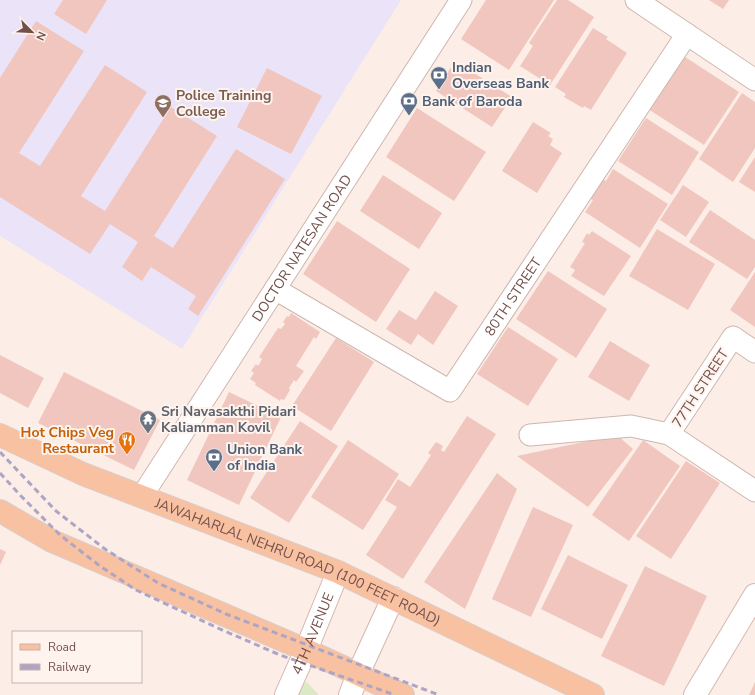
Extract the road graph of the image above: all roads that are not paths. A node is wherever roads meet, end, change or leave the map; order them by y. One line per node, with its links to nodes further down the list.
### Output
1 (461, 0): 5 (street, DOCTOR NATESAN ROAD)
2 (636, 0): 3 (street)
3 (687, 34): 4 (street); 5 (street, 80TH STREET)
4 (752, 72)
5 (275, 289): 11 (street, DOCTOR NATESAN ROAD)
6 (755, 352): 8 (street, 77TH STREET)
7 (530, 434): 8 (street)
8 (669, 434): 10 (street, 77TH STREET)
9 (0, 435): 11 (main road, JAWAHARLAL NEHRU ROAD (100 FEET ROAD))
10 (755, 491)
11 (142, 496): 13 (main road, JAWAHARLAL NEHRU ROAD (100 FEET ROAD))
12 (0, 511): 16 (main road)
13 (338, 572): 15 (main road, JAWAHARLAL NEHRU ROAD (100 FEET ROAD)); 16 (main road, 4TH AVENUE)
14 (755, 595): 22 (main road)
15 (393, 598): 17 (main road); 21 (main road, JAWAHARLAL NEHRU ROAD (100 FEET ROAD))
16 (306, 650): 17 (main road); 18 (main road, 4TH AVENUE)
17 (358, 674): 19 (main road); 20 (main road)
18 (286, 695)
19 (350, 695)
20 (403, 695)
21 (594, 695)
22 (695, 695)

